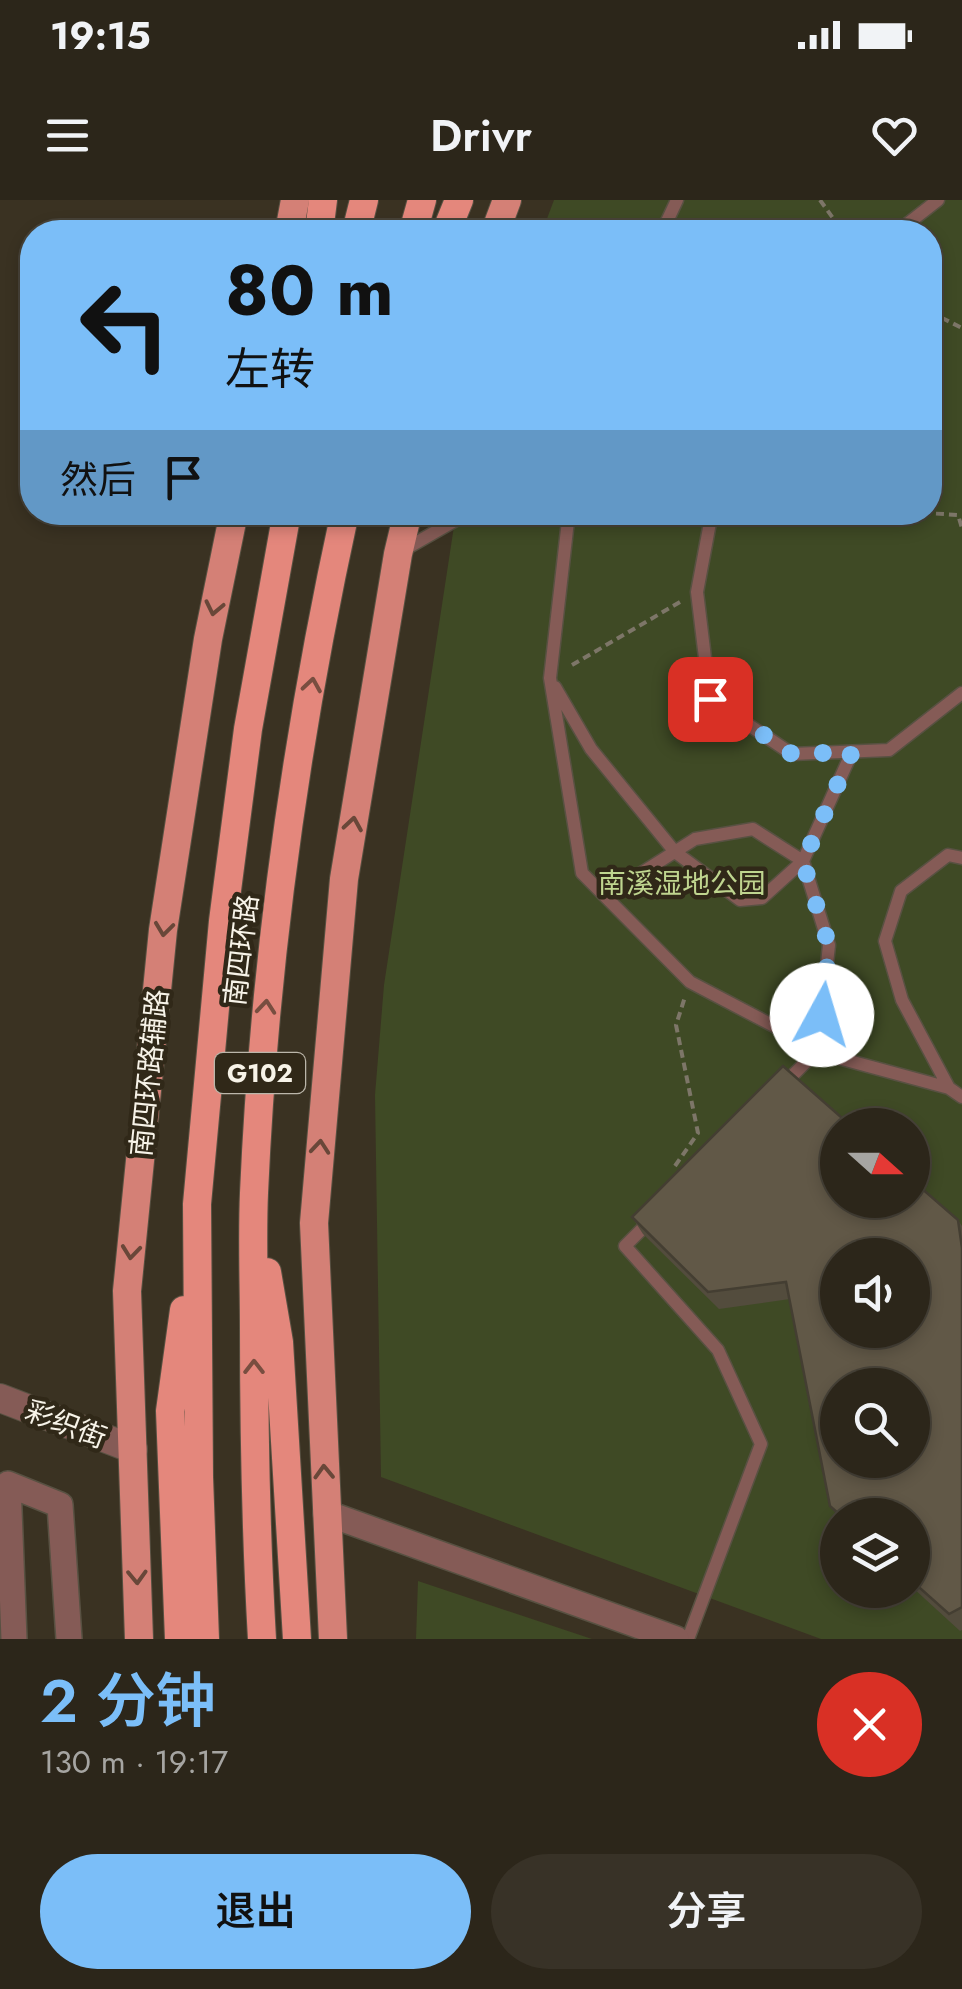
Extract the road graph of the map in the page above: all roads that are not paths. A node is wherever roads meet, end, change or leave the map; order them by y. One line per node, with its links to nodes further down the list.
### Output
1 (938, 200): 2 (lane)
2 (912, 220)
3 (231, 525): 26 (main road, 南四环路辅路, one-way to 26)
4 (285, 525): 23 (highway, 南四环路 / G102)
5 (342, 525): 22 (highway, 南四环路 / G102, one-way to 5)
6 (405, 525): 10 (main road)
7 (448, 525): 10 (lane)
8 (568, 525): 11 (lane)
9 (710, 525): 13 (lane)
10 (398, 554): 27 (main road, one-way to 10)
11 (550, 678): 14 (lane); 17 (lane)
12 (962, 693): 13 (lane)
13 (852, 752): 16 (lane)
14 (675, 852): 16 (lane); 16 (lane); 17 (lane)
15 (962, 858): 19 (lane)
16 (803, 862): 18 (lane)
17 (605, 896): 18 (lane)
18 (818, 1050): 19 (lane); 20 (lane)
19 (949, 1088): 21 (lane)
20 (777, 1092)
21 (962, 1097)
22 (254, 1198): 33 (highway, 南四环路 / G102, one-way to 22); 34 (highway)
23 (197, 1204): 31 (highway); 32 (highway, 南四环路 / G102)
24 (667, 1204): 37 (lane)
25 (0, 1398): 26 (street, 彩织街)
26 (133, 1449): 30 (main road, 南四环路辅路, one-way to 30)
27 (326, 1513): 35 (main road); 36 (street)
28 (14, 1639): 29 (street)
29 (69, 1639)
30 (139, 1639)
31 (179, 1639)
32 (205, 1639)
33 (262, 1639)
34 (297, 1639)
35 (334, 1639)
36 (676, 1639)
37 (688, 1639)

